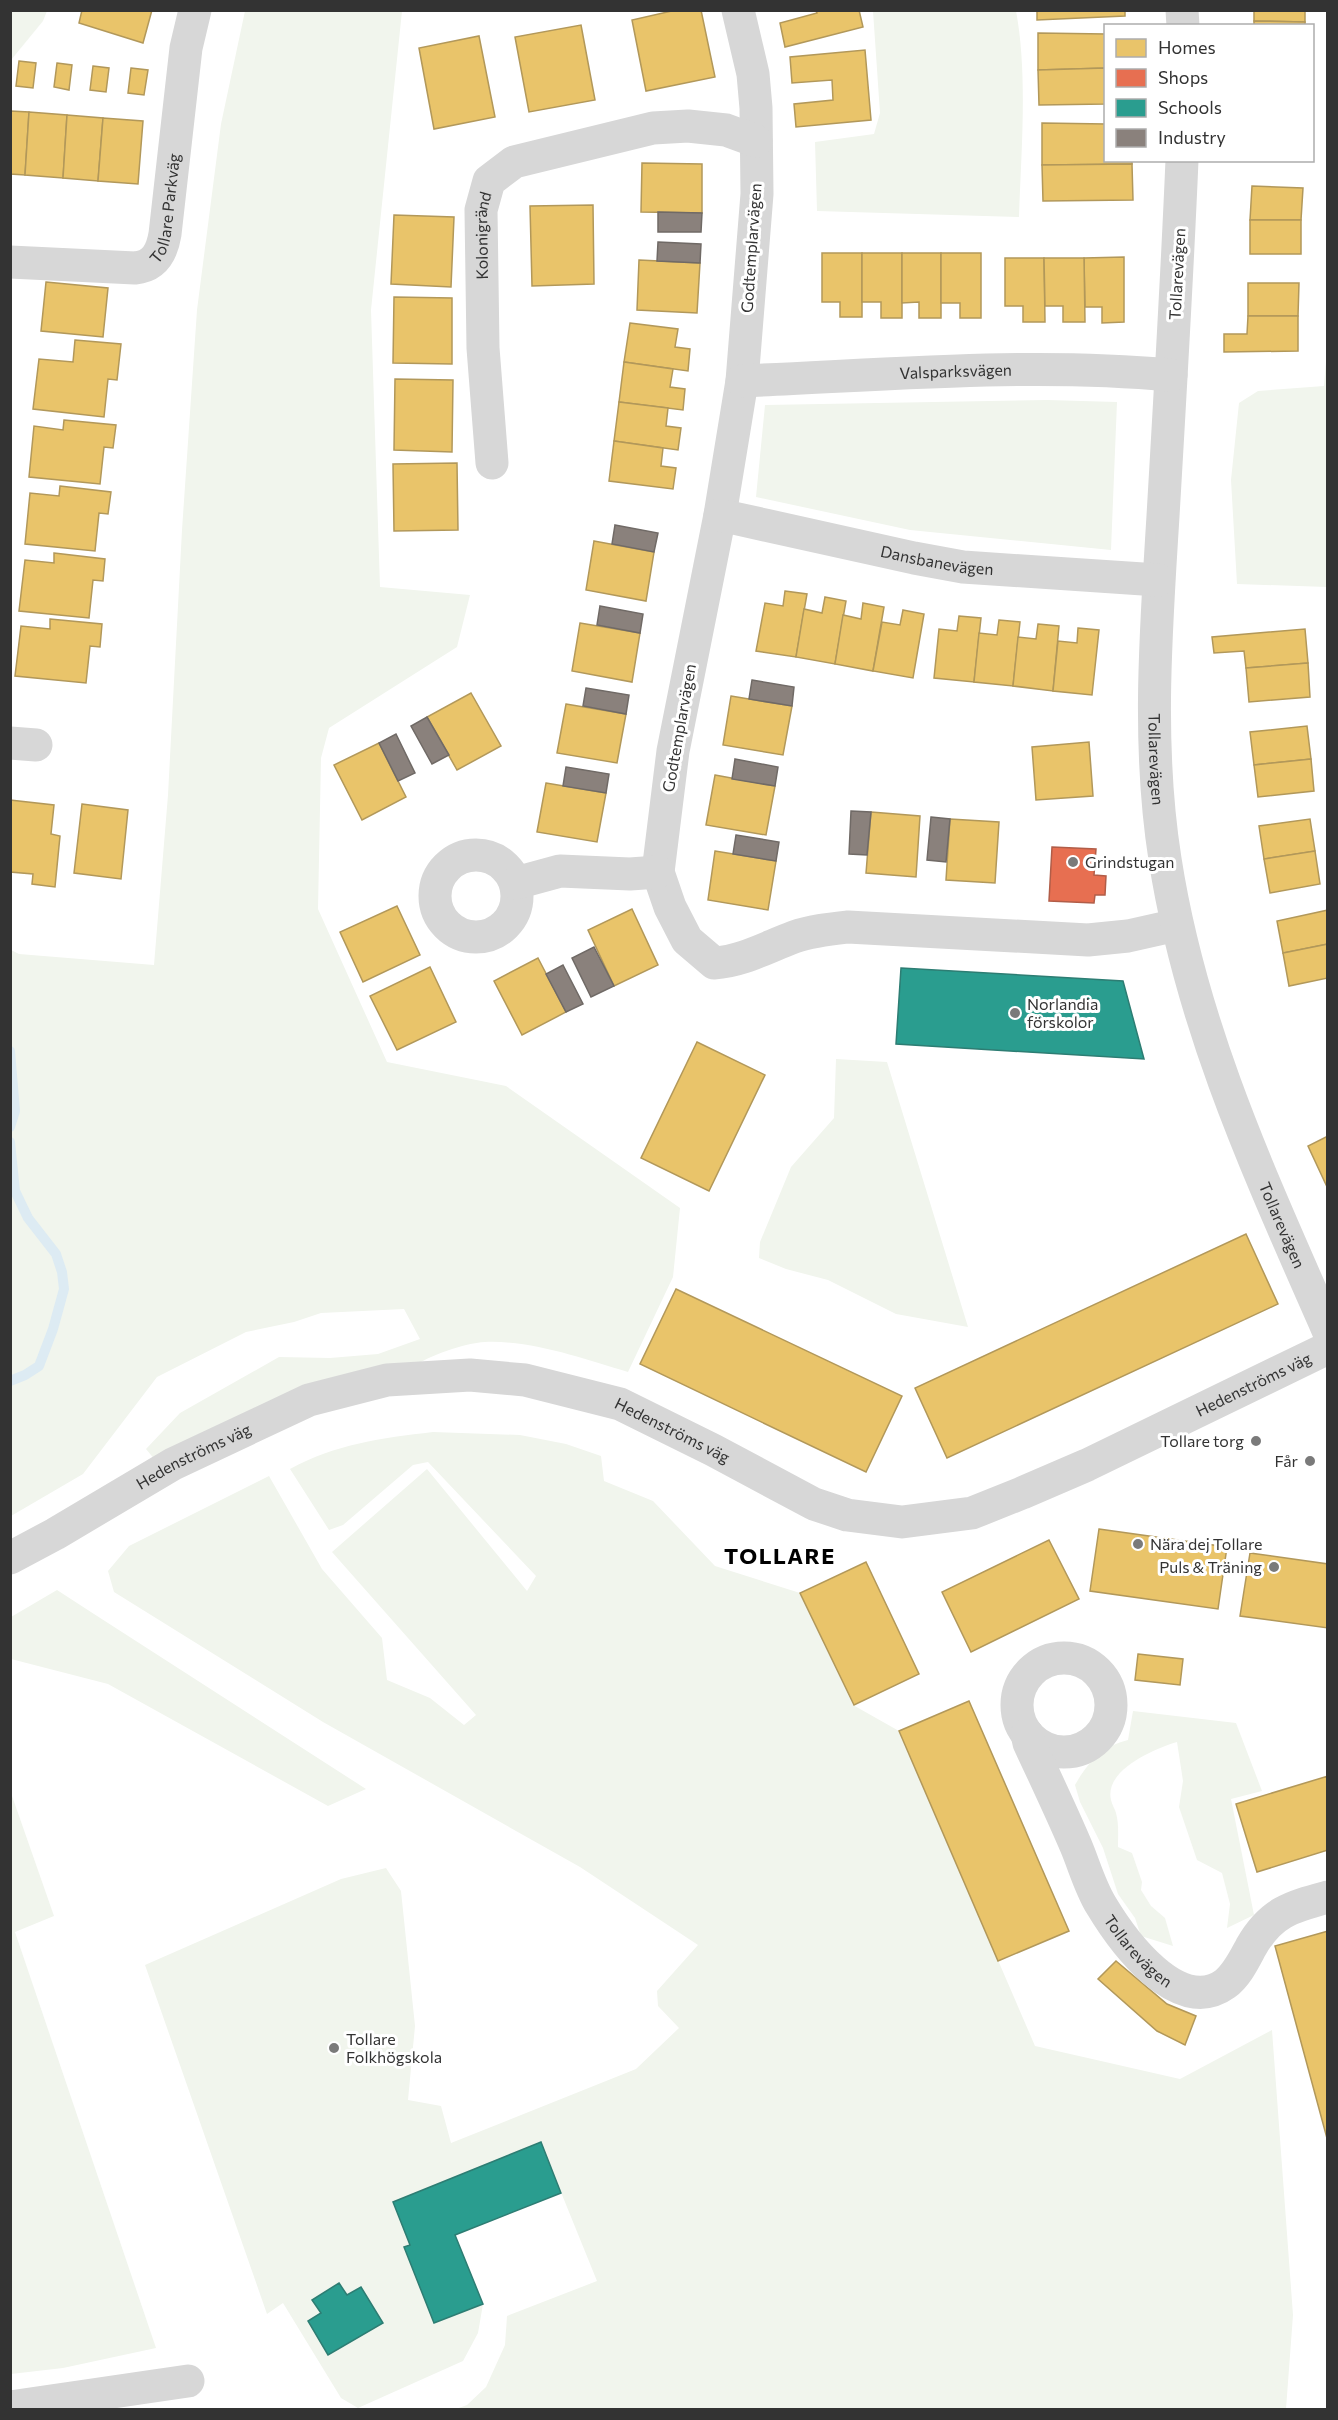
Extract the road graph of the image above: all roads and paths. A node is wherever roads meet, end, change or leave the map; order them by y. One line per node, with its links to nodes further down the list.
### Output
1 (195, 10): 5 (street, Tollare Parkväg)
2 (738, 10): 3 (street, Godtemplarvägen)
3 (756, 141): 7 (street, Godtemplarvägen); 8 (street, Kolonigränd)
4 (1182, 162): 6 (street, Tollarevägen)
5 (10, 262)
6 (1171, 375): 7 (street, Valsparksvägen); 10 (street, Tollarevägen)
7 (742, 381): 9 (street, Godtemplarvägen)
8 (492, 463)
9 (720, 516): 10 (street, Dansbanevägen); 11 (street, Godtemplarvägen)
10 (1158, 580): 13 (street, Tollarevägen)
11 (658, 872): 12 (street); 13 (street, Godtemplarvägen)
12 (516, 883)
13 (1177, 925): 14 (street, Tollarevägen)
14 (1328, 1330)
15 (1328, 1348): 16 (street, Hedenströms väg)
16 (10, 1558)
17 (1027, 1734): 18 (street, Tollarevägen)
18 (1328, 1897)
19 (10, 2407): 20 (street)
20 (162, 2409)

